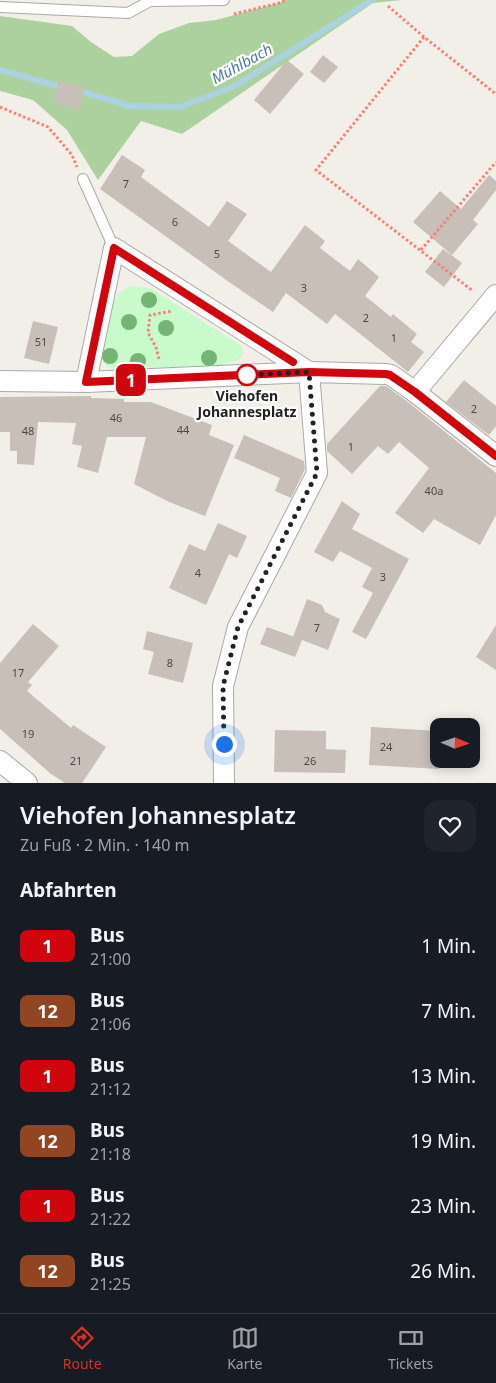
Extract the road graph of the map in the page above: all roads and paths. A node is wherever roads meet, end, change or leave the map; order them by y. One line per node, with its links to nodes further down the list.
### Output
1 (224, 0): 3 (lane)
2 (388, 6): 4 (path)
3 (0, 7)
4 (424, 36): 5 (path); 10 (path)
5 (496, 94)
6 (0, 107): 8 (path)
7 (496, 162): 10 (path)
8 (83, 179): 9 (lane)
9 (114, 248): 12 (street); 16 (street)
10 (421, 250): 11 (path)
11 (492, 299): 17 (street)
12 (197, 301): 13 (street); 14 (path)
13 (309, 372): 14 (street); 17 (street); 21 (street)
14 (165, 378): 16 (street)
15 (0, 381): 16 (street)
16 (86, 382)
17 (415, 392): 18 (street)
18 (496, 456)
19 (0, 761): 20 (street)
20 (26, 783)
21 (224, 783)

